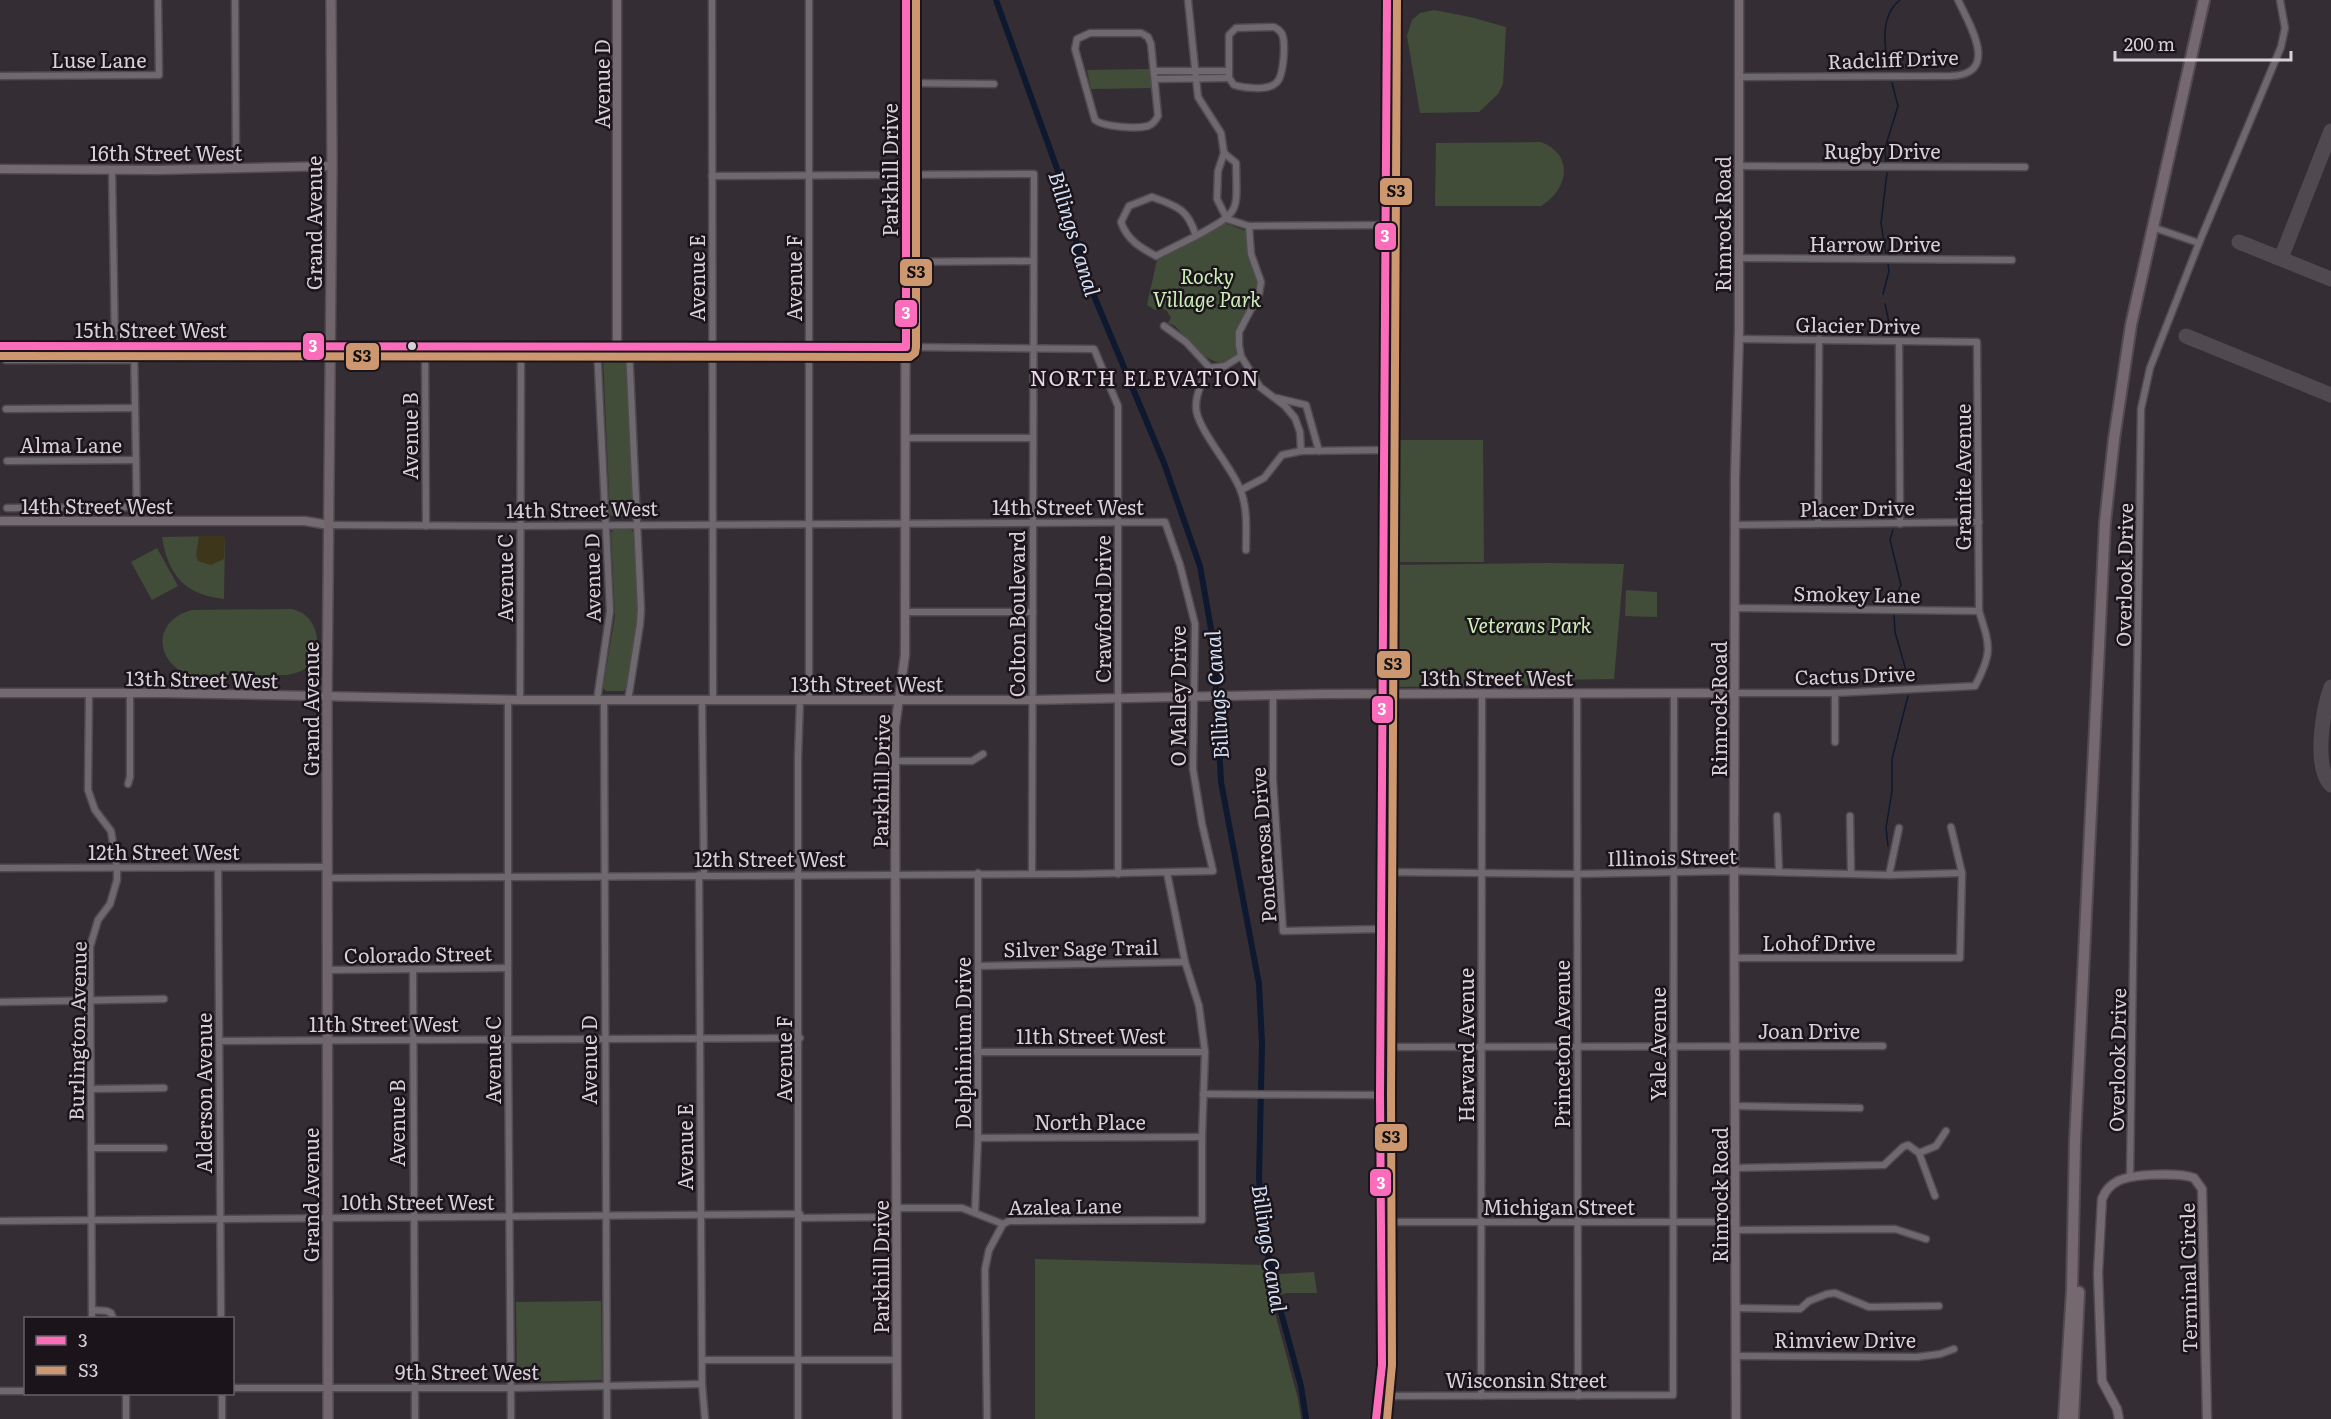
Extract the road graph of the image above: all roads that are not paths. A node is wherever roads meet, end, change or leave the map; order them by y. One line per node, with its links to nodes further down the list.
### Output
1 (158, 0): 17 (street, Luse Lane)
2 (235, 0): 27 (street)
3 (331, 0): 24 (main road, Grand Avenue)
4 (617, 0): 55 (street, Avenue D)
5 (712, 0): 32 (street, Avenue E)
6 (809, 0): 31 (street, Avenue F)
7 (906, 0): 21 (street, Parkhill Drive)
8 (1188, 0): 14 (street)
9 (1387, 0): 34 (street)
10 (1739, 0): 18 (street, Rimrock Road)
11 (1958, 0): 18 (street, Radcliff Drive)
12 (2204, 0): 36 (highway)
13 (2280, 0): 38 (street, Overlook Drive)
14 (1195, 71): 15 (street); 16 (street); 20 (street)
15 (1228, 71): 19 (street); 19 (street)
16 (1154, 75): 16 (street); 20 (street)
17 (0, 76)
18 (1739, 77): 25 (street, Rimrock Road)
19 (1229, 78): 20 (street)
20 (1196, 79): 23 (street)
21 (905, 83): 22 (street); 30 (street, Parkhill Drive)
22 (994, 84)
23 (1224, 153): 33 (street); 33 (street)
24 (332, 166): 27 (street, 16th Street West); 51 (main road, Grand Avenue)
25 (1738, 166): 26 (street, Rugby Drive); 39 (street, Rimrock Road)
26 (2025, 167)
27 (236, 168): 29 (street, 16th Street West)
28 (0, 169): 29 (street, 16th Street West)
29 (112, 170): 49 (street)
30 (905, 174): 31 (street); 41 (street, Colton Boulevard); 42 (street, Parkhill Drive)
31 (809, 175): 32 (street); 56 (street, Avenue F)
32 (712, 176): 59 (street, Avenue E)
33 (1227, 219): 35 (street); 37 (street)
34 (1386, 225): 35 (street); 71 (street)
35 (1249, 226): 62 (street)
36 (2152, 227): 38 (street); 193 (highway)
37 (1196, 236): 37 (street)
38 (2199, 243): 195 (street, Overlook Drive)
39 (1738, 258): 40 (street, Harrow Drive); 44 (street, Rimrock Road)
40 (2012, 260)
41 (1033, 261): 42 (street); 61 (street, Colton Boulevard)
42 (905, 262): 57 (street, Parkhill Drive)
43 (1164, 326): 65 (street)
44 (1739, 339): 45 (street, Glacier Drive); 93 (street, Rimrock Road)
45 (1819, 339): 46 (street, Glacier Drive); 88 (street)
46 (1899, 342): 47 (street, Glacier Drive); 89 (street)
47 (1977, 342): 84 (street, Granite Avenue)
48 (134, 344): 49 (street, 15th Street West); 51 (street, 15th Street West); 64 (street)
49 (115, 345): 50 (street, 15th Street West)
50 (0, 346)
51 (331, 347): 52 (street, 15th Street West); 90 (main road, Grand Avenue)
52 (425, 347): 53 (street, 15th Street West); 94 (street, Avenue B)
53 (521, 347): 54 (street, 15th Street West); 95 (street, Avenue C)
54 (597, 347): 55 (street, 15th Street West); 91 (street, Avenue D)
55 (617, 347): 58 (street, 15th Street West)
56 (810, 347): 57 (street, 15th Street West); 59 (street, 15th Street West); 85 (street, Avenue F)
57 (906, 347): 61 (street, 15th Street West); 69 (street, Parkhill Drive)
58 (629, 348): 59 (street, 15th Street West); 92 (street)
59 (713, 348): 87 (street, Avenue E)
60 (1094, 349): 61 (street, 15th Street West); 82 (street, Crawford Drive)
61 (1033, 350): 70 (street, Colton Boulevard)
62 (1241, 356): 65 (street); 66 (street)
63 (6, 360): 64 (street)
64 (134, 360): 67 (street)
65 (1210, 368): 76 (street)
66 (1270, 396): 72 (street); 73 (street)
67 (135, 408): 68 (street); 74 (street)
68 (6, 409)
69 (905, 438): 70 (street); 86 (street, Parkhill Drive)
70 (1033, 438): 81 (street, Colton Boulevard)
71 (1385, 450): 73 (street); 110 (street)
72 (1301, 451): 73 (street); 76 (street)
73 (1319, 451)
74 (136, 460): 75 (street, Alma Lane); 77 (street)
75 (7, 461)
76 (1241, 490): 96 (street)
77 (137, 507): 78 (street); 80 (street)
78 (7, 508)
79 (0, 521): 80 (street, 14th Street West)
80 (137, 521): 90 (street, 14th Street West)
81 (1033, 522): 82 (street, 14th Street West); 86 (street, 14th Street West); 100 (street, Colton Boulevard)
82 (1118, 522): 83 (street, 14th Street West); 114 (street, Crawford Drive)
83 (1165, 522): 112 (street, O Malley Drive)
84 (1979, 522): 89 (street, Placer Drive); 98 (street, Granite Avenue)
85 (809, 523): 86 (street, 14th Street West); 87 (street, 14th Street West); 121 (street, Avenue F)
86 (906, 523): 99 (street, Parkhill Drive)
87 (713, 524): 92 (street, 14th Street West); 120 (street, Avenue E)
88 (1818, 524): 89 (street, Placer Drive); 93 (street, Placer Drive)
89 (1900, 524)
90 (329, 525): 94 (street, 14th Street West); 113 (main road, Grand Avenue)
91 (606, 525): 92 (street, 14th Street West); 95 (street, 14th Street West); 117 (street, Avenue D)
92 (637, 525): 118 (street)
93 (1734, 525): 97 (street, Rimrock Road)
94 (426, 526): 95 (street, 14th Street West)
95 (521, 526): 116 (street, Avenue C)
96 (1246, 550)
97 (1734, 608): 98 (street, Smokey Lane); 107 (street, Rimrock Road)
98 (1979, 611): 101 (street, Granite Avenue)
99 (906, 612): 100 (street); 122 (street, Parkhill Drive)
100 (1033, 612): 123 (street, Colton Boulevard)
101 (1975, 686): 108 (street, Cactus Drive)
102 (0, 693): 103 (street, 13th Street West)
103 (89, 693): 109 (street, 13th Street West); 135 (street, Burlington Avenue)
104 (1482, 693): 105 (street, 13th Street West); 110 (street, 13th Street West); 143 (street, Harvard Avenue)
105 (1577, 693): 106 (street, 13th Street West); 150 (street, Princeton Avenue)
106 (1674, 693): 107 (street, 13th Street West); 137 (street, Yale Avenue)
107 (1735, 693): 108 (street, Cactus Drive); 139 (street, Rimrock Road)
108 (1835, 693): 124 (street)
109 (129, 694): 113 (street, 13th Street West); 127 (street)
110 (1384, 694): 111 (street, 13th Street West); 138 (street)
111 (1273, 695): 112 (street, 13th Street West); 156 (street, Ponderosa Drive)
112 (1195, 696): 114 (street, 13th Street West); 136 (street, O Malley Drive)
113 (327, 697): 115 (street, 13th Street West); 133 (main road, Grand Avenue)
114 (1118, 698): 123 (street, 13th Street West); 149 (street, Crawford Drive)
115 (508, 700): 116 (street, 13th Street West); 154 (street, Avenue C)
116 (520, 700): 117 (street, 13th Street West)
117 (601, 700): 118 (street, 13th Street West); 151 (street, Avenue D)
118 (628, 700): 119 (street, 13th Street West)
119 (702, 700): 120 (street, 13th Street West); 152 (street, Avenue E)
120 (712, 700): 121 (street, 13th Street West)
121 (804, 700): 122 (street, 13th Street West); 146 (street, Avenue F)
122 (899, 700): 123 (street, 13th Street West); 126 (street, Parkhill Drive)
123 (1032, 700): 148 (street, Colton Boulevard)
124 (1835, 742)
125 (983, 754): 126 (street)
126 (895, 762): 147 (street, Parkhill Drive)
127 (128, 784)
128 (1777, 816): 140 (street)
129 (1850, 816): 144 (street)
130 (1951, 827): 145 (street)
131 (1899, 828): 153 (street)
132 (218, 867): 133 (street, 12th Street West); 135 (street, 12th Street West); 172 (street, Alderson Avenue)
133 (328, 867): 155 (main road, Grand Avenue)
134 (0, 868): 135 (street, 12th Street West)
135 (117, 868): 164 (street, Burlington Avenue)
136 (1213, 871): 142 (street, 12th Street West)
137 (1674, 871): 139 (street, Illinois Street); 150 (street, Illinois Street); 178 (street, Yale Avenue)
138 (1382, 872): 143 (street, Illinois Street); 156 (street)
139 (1734, 872): 140 (street, Illinois Street); 157 (street, Rimrock Road)
140 (1779, 872): 144 (street, Illinois Street)
141 (978, 873): 147 (street, 12th Street West); 148 (street, 12th Street West); 159 (street, Delphinium Drive)
142 (1167, 873): 149 (street, 12th Street West); 158 (street)
143 (1482, 873): 150 (street, Illinois Street); 176 (street, Harvard Avenue)
144 (1851, 873): 153 (street, Illinois Street)
145 (1962, 873): 153 (street, Illinois Street); 157 (street, Lohof Drive)
146 (799, 874): 147 (street, 12th Street West); 152 (street, 12th Street West); 167 (street, Avenue F)
147 (895, 874): 198 (street, Parkhill Drive)
148 (1032, 874): 149 (street, 12th Street West)
149 (1118, 874)
150 (1578, 874): 177 (street, Princeton Avenue)
151 (605, 875): 152 (street, 12th Street West); 154 (street, 12th Street West); 170 (street, Avenue D)
152 (701, 875): 166 (street, Avenue E)
153 (1889, 875)
154 (508, 876): 155 (street, 12th Street West); 160 (street, Avenue C)
155 (328, 878): 161 (main road, Grand Avenue)
156 (1381, 929): 175 (street)
157 (1736, 958): 173 (street, Rimrock Road)
158 (1185, 962): 159 (street, Silver Sage Trail); 180 (street)
159 (978, 966): 179 (street, Delphinium Drive)
160 (508, 968): 162 (street, Colorado Street); 169 (street, Avenue C)
161 (328, 970): 162 (street, Colorado Street); 171 (main road, Grand Avenue)
162 (413, 970): 168 (street, Avenue B)
163 (164, 999): 164 (street)
164 (91, 1000): 165 (street); 182 (street, Burlington Avenue)
165 (0, 1002)
166 (701, 1038): 167 (street, 11th Street West); 170 (street, 11th Street West); 199 (street, Avenue E)
167 (800, 1038): 201 (street, Avenue F)
168 (412, 1039): 169 (street, 11th Street West); 171 (street, 11th Street West); 204 (street, Avenue B)
169 (507, 1039): 170 (street, 11th Street West); 202 (street, Avenue C)
170 (604, 1039): 200 (street, Avenue D)
171 (329, 1040): 172 (street, 11th Street West); 203 (main road, Grand Avenue)
172 (220, 1041): 205 (street, Alderson Avenue)
173 (1736, 1046): 174 (street, Joan Drive); 178 (street, Joan Drive); 185 (street, Rimrock Road)
174 (1883, 1046)
175 (1381, 1047): 176 (street, Joan Drive); 184 (street)
176 (1481, 1047): 177 (street, Joan Drive); 211 (street, Harvard Avenue)
177 (1576, 1047): 178 (street, Joan Drive); 209 (street, Princeton Avenue)
178 (1674, 1047): 210 (street, Yale Avenue)
179 (977, 1052): 180 (street, 11th Street West); 189 (street, Delphinium Drive)
180 (1205, 1052): 183 (street)
181 (164, 1088): 182 (street)
182 (91, 1089): 190 (street, Burlington Avenue)
183 (1203, 1094): 184 (street); 188 (street)
184 (1380, 1095): 208 (street)
185 (1736, 1106): 186 (street); 194 (street, Rimrock Road)
186 (1860, 1108)
187 (1946, 1131): 192 (street)
188 (1202, 1137): 189 (street, North Place); 212 (street, Azalea Lane)
189 (978, 1138): 197 (street, Delphinium Drive)
190 (91, 1148): 191 (street); 206 (street, Burlington Avenue)
191 (164, 1148)
192 (1919, 1153): 194 (street); 196 (street)
193 (2074, 1157): 252 (highway); 253 (highway)
194 (1735, 1168): 213 (street, Rimrock Road)
195 (2130, 1177): 254 (street); 255 (street, Terminal Circle)
196 (1935, 1196)
197 (975, 1212): 198 (street, Azalea Lane); 212 (street, Azalea Lane)
198 (896, 1213): 201 (street, 10th Street West); 225 (street, Parkhill Drive)
199 (700, 1215): 200 (street, 10th Street West); 201 (street, 10th Street West); 223 (street, Avenue E)
200 (606, 1216): 202 (street, 10th Street West); 227 (street, Avenue D)
201 (800, 1216): 224 (street, Avenue F)
202 (509, 1217): 204 (street, 10th Street West); 231 (street, Avenue C)
203 (328, 1218): 204 (street, 10th Street West); 205 (street, 10th Street West); 228 (main road, Grand Avenue)
204 (414, 1218): 230 (street, Avenue B)
205 (221, 1219): 206 (street, 10th Street West); 220 (street, Alderson Avenue)
206 (92, 1220): 207 (street, 10th Street West); 217 (street, Burlington Avenue)
207 (0, 1221)
208 (1382, 1222): 211 (street, Michigan Street); 237 (street)
209 (1578, 1222): 210 (street, Michigan Street); 211 (street, Michigan Street); 239 (street, Princeton Avenue)
210 (1674, 1222): 213 (street, Michigan Street); 236 (street, Yale Avenue)
211 (1483, 1223): 238 (street, Harvard Avenue)
212 (1003, 1224): 249 (street)
213 (1736, 1226): 214 (street, Michigan Street); 216 (street, Rimrock Road)
214 (1926, 1239)
215 (1939, 1306): 216 (street)
216 (1736, 1308): 222 (street, Rimrock Road)
217 (92, 1310): 218 (street, Burlington Avenue); 219 (street)
218 (93, 1317)
219 (113, 1317)
220 (221, 1317)
221 (1954, 1349): 222 (street, Rimview Drive)
222 (1736, 1356): 251 (street, Rimrock Road)
223 (702, 1360): 224 (street); 226 (street, Avenue E)
224 (798, 1360): 225 (street); 247 (street, Avenue F)
225 (897, 1360): 248 (street, Parkhill Drive)
226 (702, 1384): 227 (street, 9th Street West); 246 (street, Avenue E)
227 (607, 1386): 231 (street, 9th Street West); 245 (street, Avenue D)
228 (328, 1387): 229 (street, 9th Street West); 230 (street, 9th Street West); 242 (main road, Grand Avenue)
229 (234, 1388)
230 (415, 1388): 231 (street, 9th Street West); 243 (street, Avenue B)
231 (511, 1388): 244 (street, Avenue C)
232 (0, 1391): 233 (street)
233 (24, 1391)
234 (126, 1395): 240 (street)
235 (222, 1395): 241 (street)
236 (1673, 1395): 239 (street, Wisconsin Street)
237 (1380, 1396): 238 (street, Wisconsin Street); 250 (street)
238 (1481, 1396): 239 (street, Wisconsin Street)
239 (1578, 1396)
240 (126, 1419)
241 (222, 1419)
242 (328, 1419)
243 (415, 1419)
244 (511, 1419)
245 (607, 1419)
246 (705, 1419)
247 (798, 1419)
248 (897, 1419)
249 (987, 1419)
250 (1376, 1419)
251 (1736, 1419)
252 (2062, 1419)
253 (2073, 1419)
254 (2119, 1419)
255 (2207, 1419)

